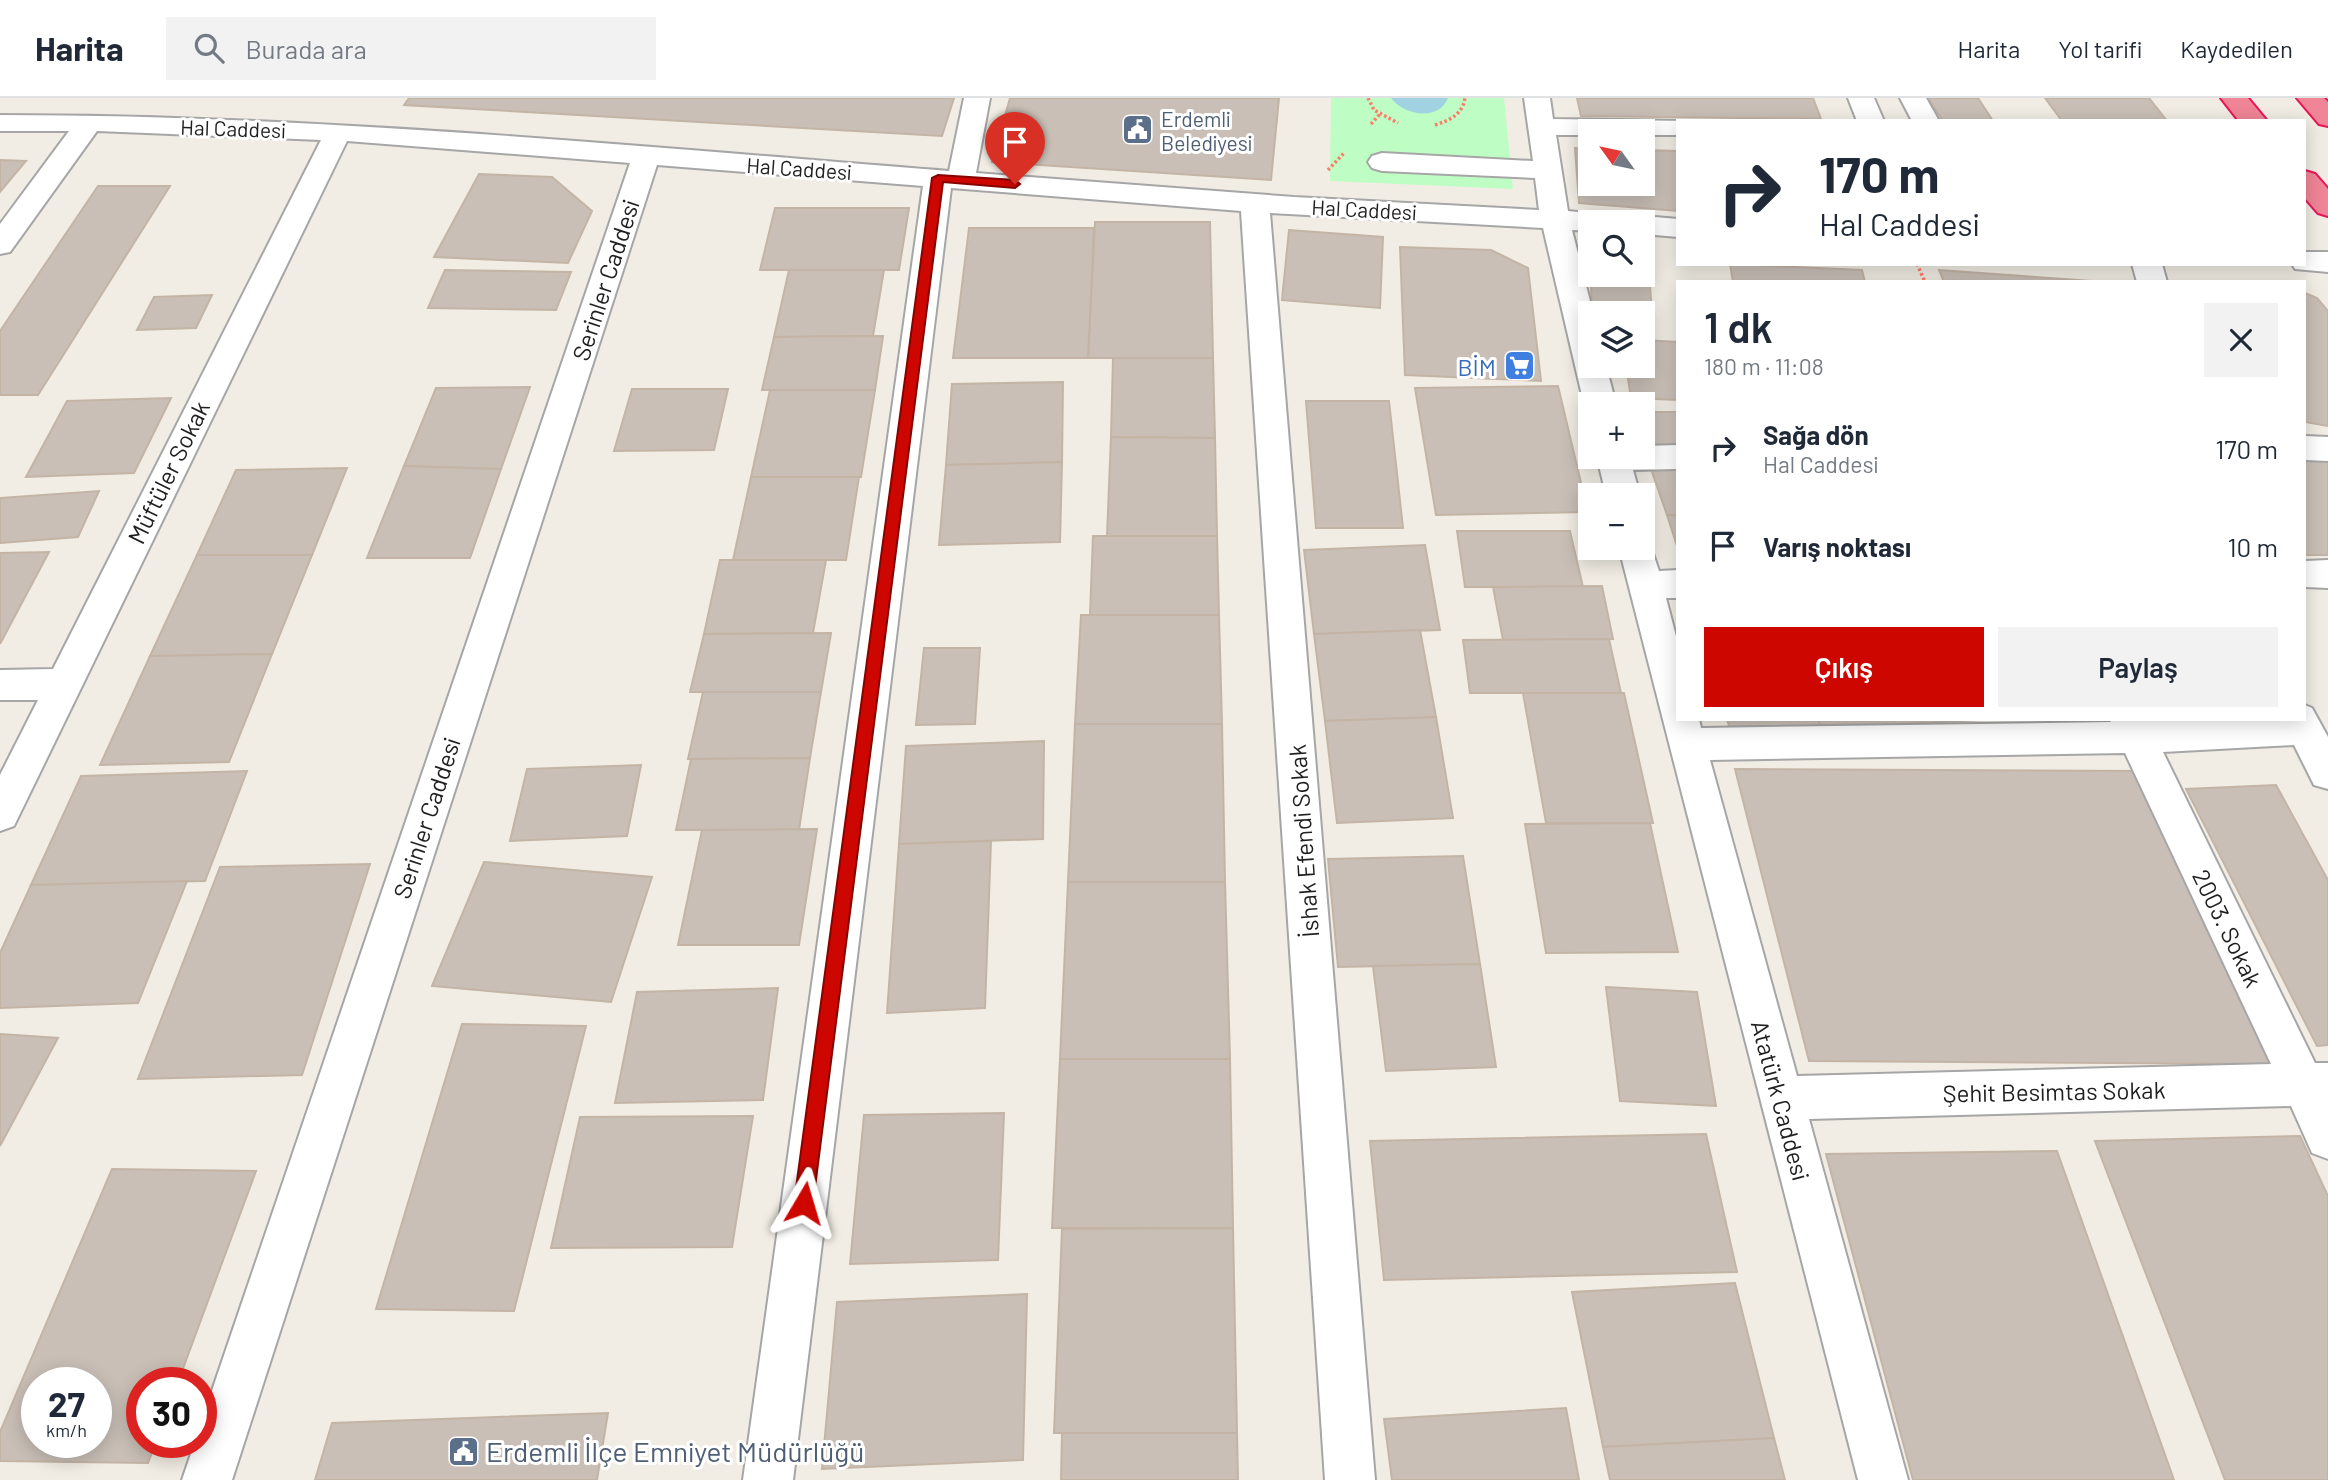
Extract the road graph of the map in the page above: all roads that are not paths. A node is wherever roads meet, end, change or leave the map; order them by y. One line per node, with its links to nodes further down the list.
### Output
1 (977, 98): 19 (street)
2 (1537, 98): 13 (street)
3 (1861, 98): 8 (street)
4 (1913, 98): 9 (street)
5 (2234, 98): 10 (highway)
6 (2310, 98): 7 (highway)
7 (2328, 118)
8 (1870, 119)
9 (1925, 119)
10 (2252, 119)
11 (0, 123): 12 (street, Hal Caddesi)
12 (89, 123): 15 (street, Hal Caddesi); 27 (street)
13 (1542, 127): 14 (street); 18 (street)
14 (1676, 127)
15 (338, 132): 16 (street, Hal Caddesi); 39 (street, Müftüler Sokak)
16 (646, 156): 19 (street, Hal Caddesi); 50 (street, Serinler Caddesi)
17 (1382, 162): 18 (street)
18 (1549, 170): 23 (street)
19 (950, 179): 21 (street, Hal Caddesi); 51 (street)
20 (2306, 181): 22 (highway)
21 (1255, 203): 23 (street, Hal Caddesi); 52 (street, İshak Efendi Sokak)
22 (2328, 207)
23 (1555, 219): 24 (street, Hal Caddesi); 30 (street)
24 (1578, 221)
25 (1655, 226): 26 (street)
26 (1676, 228)
27 (0, 245)
28 (2306, 262): 29 (street)
29 (2328, 262)
30 (1597, 392)
31 (2306, 449): 32 (street)
32 (2328, 449)
33 (1655, 457): 34 (street)
34 (1676, 457)
35 (1644, 560): 38 (street, Atatürk Caddesi)
36 (2306, 574): 37 (street)
37 (2328, 574)
38 (1662, 585): 41 (street, Atatürk Caddesi)
39 (63, 684): 40 (street); 46 (street, Müftüler Sokak)
40 (0, 685)
41 (1676, 689)
42 (2302, 724): 44 (street); 45 (street)
43 (1681, 726): 44 (street); 48 (street, Atatürk Caddesi)
44 (2132, 728): 47 (street, 2003. Sokak)
45 (2328, 773)
46 (0, 814)
47 (2316, 1085): 48 (street, Şehit Besimtas Sokak); 49 (street, 2003. Sokak)
48 (1781, 1098): 53 (street, Atatürk Caddesi)
49 (2328, 1137)
50 (207, 1480)
51 (768, 1480)
52 (1350, 1480)
53 (1883, 1480)

